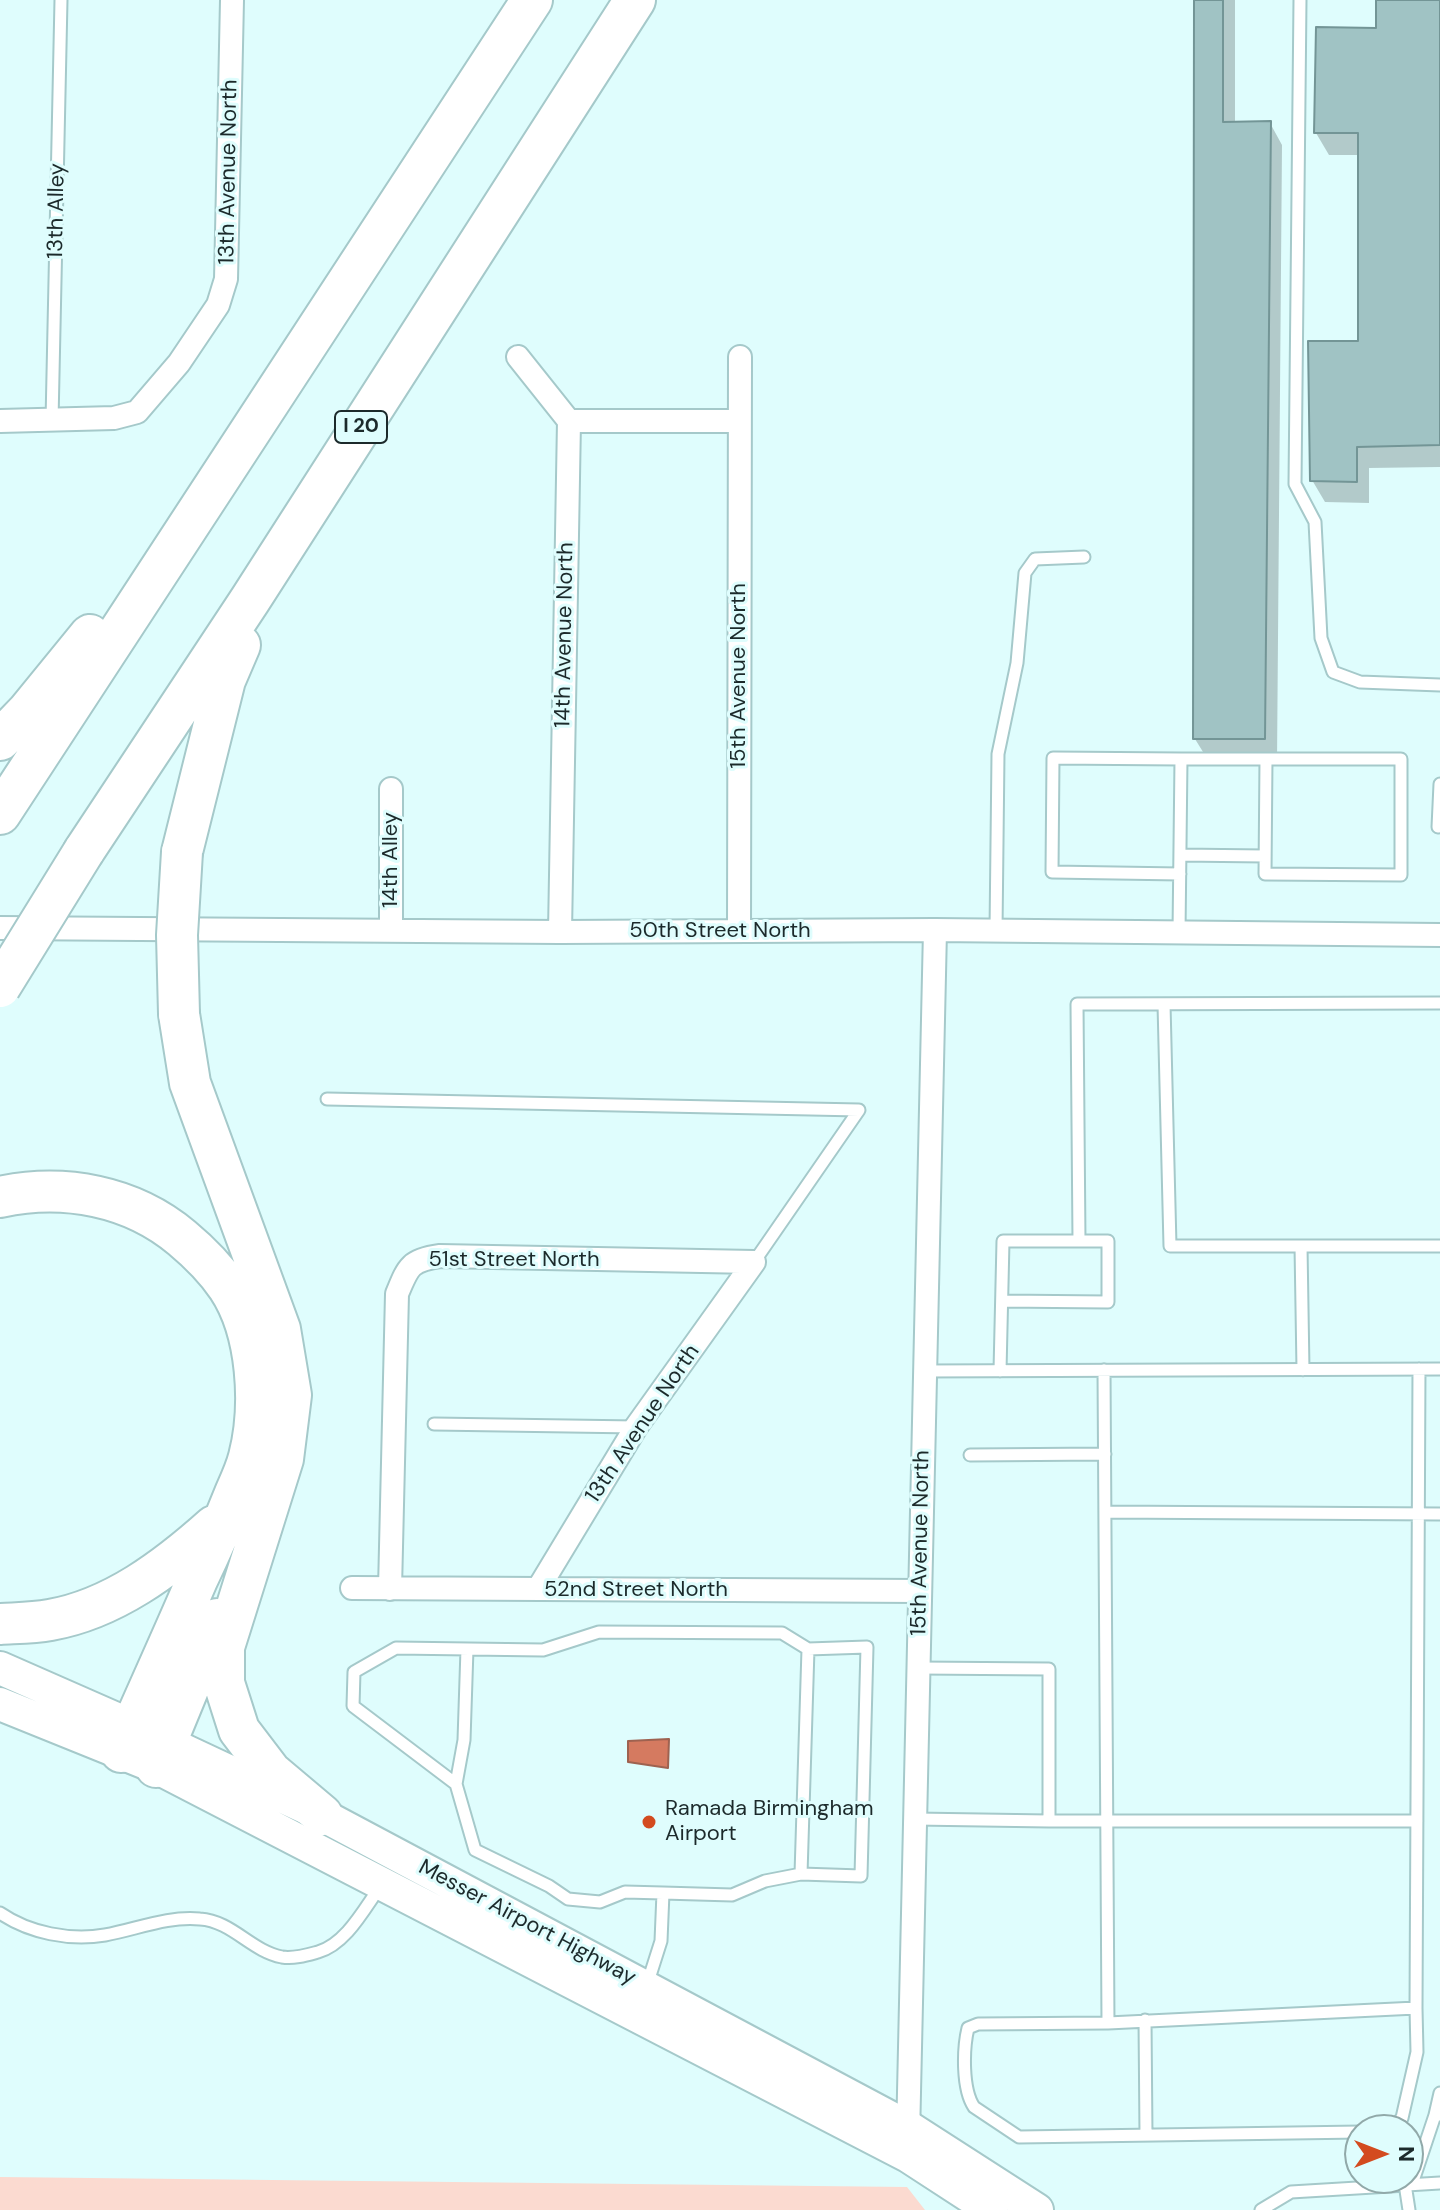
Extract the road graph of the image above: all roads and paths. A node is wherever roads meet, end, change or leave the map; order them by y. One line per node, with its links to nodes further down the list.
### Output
1 (61, 0): 9 (lane, 13th Alley)
2 (232, 0): 9 (street, 13th Avenue North)
3 (532, 0): 12 (highway)
4 (635, 0): 13 (highway, I 20)
5 (1300, 0): 15 (lane)
6 (518, 357): 10 (street)
7 (740, 357): 11 (street, 15th Avenue North)
8 (0, 421): 9 (street)
9 (52, 421)
10 (569, 421): 11 (street); 31 (street, 14th Avenue North)
11 (739, 421): 27 (street, 15th Avenue North)
12 (230, 465): 16 (highway); 21 (highway)
13 (278, 556): 34 (highway, I 20, bridge); 54 (highway, bridge)
14 (1084, 557): 30 (lane)
15 (1440, 685)
16 (0, 740)
17 (1181, 759): 18 (lane); 23 (lane); 25 (lane)
18 (1266, 759): 24 (lane); 24 (lane)
19 (1440, 784): 22 (lane)
20 (391, 789): 29 (street, 14th Alley)
21 (0, 814)
22 (1438, 827)
23 (1180, 855): 24 (lane); 25 (lane)
24 (1265, 856)
25 (1180, 874): 32 (lane)
26 (0, 928): 29 (street, 50th Street North)
27 (739, 930): 28 (street, 50th Street North); 31 (street, 50th Street North)
28 (935, 930): 30 (street, 50th Street North); 48 (street, 15th Avenue North)
29 (391, 931): 31 (street, 50th Street North)
30 (996, 931): 32 (street, 50th Street North)
31 (560, 932)
32 (1179, 933): 33 (street, 50th Street North)
33 (1440, 935)
34 (0, 987)
35 (1440, 1003): 36 (lane)
36 (1164, 1004): 39 (lane); 40 (lane)
37 (327, 1099): 42 (lane)
38 (0, 1197): 58 (highway)
39 (1079, 1241): 43 (lane); 43 (lane)
40 (1301, 1246): 41 (lane); 47 (lane)
41 (1440, 1246)
42 (754, 1262): 51 (street, 13th Avenue North); 60 (street, 51st Street North)
43 (1002, 1301): 49 (lane)
44 (1419, 1369): 45 (lane); 47 (lane); 56 (lane)
45 (1440, 1369)
46 (1104, 1370): 47 (lane); 49 (lane); 52 (lane)
47 (1303, 1370)
48 (925, 1371): 49 (lane); 62 (street, 15th Avenue North)
49 (1000, 1371)
50 (434, 1424): 51 (lane)
51 (636, 1427): 61 (street, 13th Avenue North)
52 (1105, 1454): 53 (lane); 55 (lane)
53 (970, 1455)
54 (283, 1459): 69 (highway); 71 (highway)
55 (1105, 1512): 56 (lane); 74 (lane)
56 (1419, 1514): 57 (lane); 75 (lane)
57 (1440, 1514)
58 (226, 1516): 63 (highway); 69 (highway)
59 (352, 1588): 60 (street, 52nd Street North)
60 (390, 1589): 61 (street, 52nd Street North)
61 (538, 1589): 62 (street, 52nd Street North)
62 (920, 1591): 67 (street, 15th Avenue North)
63 (0, 1624)
64 (467, 1649): 65 (lane); 70 (lane); 70 (lane)
65 (808, 1649): 77 (lane); 77 (lane)
66 (0, 1668): 69 (main road, Messer Airport Highway)
67 (918, 1668): 72 (street, 15th Avenue North); 73 (lane)
68 (0, 1704): 69 (main road, Messer Airport Highway)
69 (144, 1747): 71 (main road, Messer Airport Highway); 76 (main road, Messer Airport Highway)
70 (456, 1784): 78 (lane)
71 (322, 1815): 76 (main road, Messer Airport Highway)
72 (915, 1819): 73 (lane); 89 (street, 15th Avenue North)
73 (1049, 1821): 74 (lane)
74 (1107, 1821): 75 (lane); 83 (lane)
75 (1417, 1821): 81 (lane)
76 (390, 1870): 79 (lane); 80 (main road, Messer Airport Highway)
77 (801, 1874): 78 (lane)
78 (663, 1893): 80 (lane)
79 (0, 1913)
80 (641, 2001): 89 (main road, Messer Airport Highway)
81 (1416, 2008): 82 (lane); 85 (lane)
82 (1145, 2020): 83 (lane); 88 (lane)
83 (1108, 2023): 88 (lane)
84 (1440, 2093): 86 (lane)
85 (1403, 2114)
86 (1437, 2115): 90 (lane)
87 (1344, 2132): 88 (lane)
88 (1146, 2135)
89 (908, 2141): 92 (main road, Messer Airport Highway); 93 (main road, Messer Airport Highway)
90 (1424, 2147)
91 (1344, 2188): 94 (lane)
92 (991, 2210)
93 (1037, 2210)
94 (1261, 2210)

